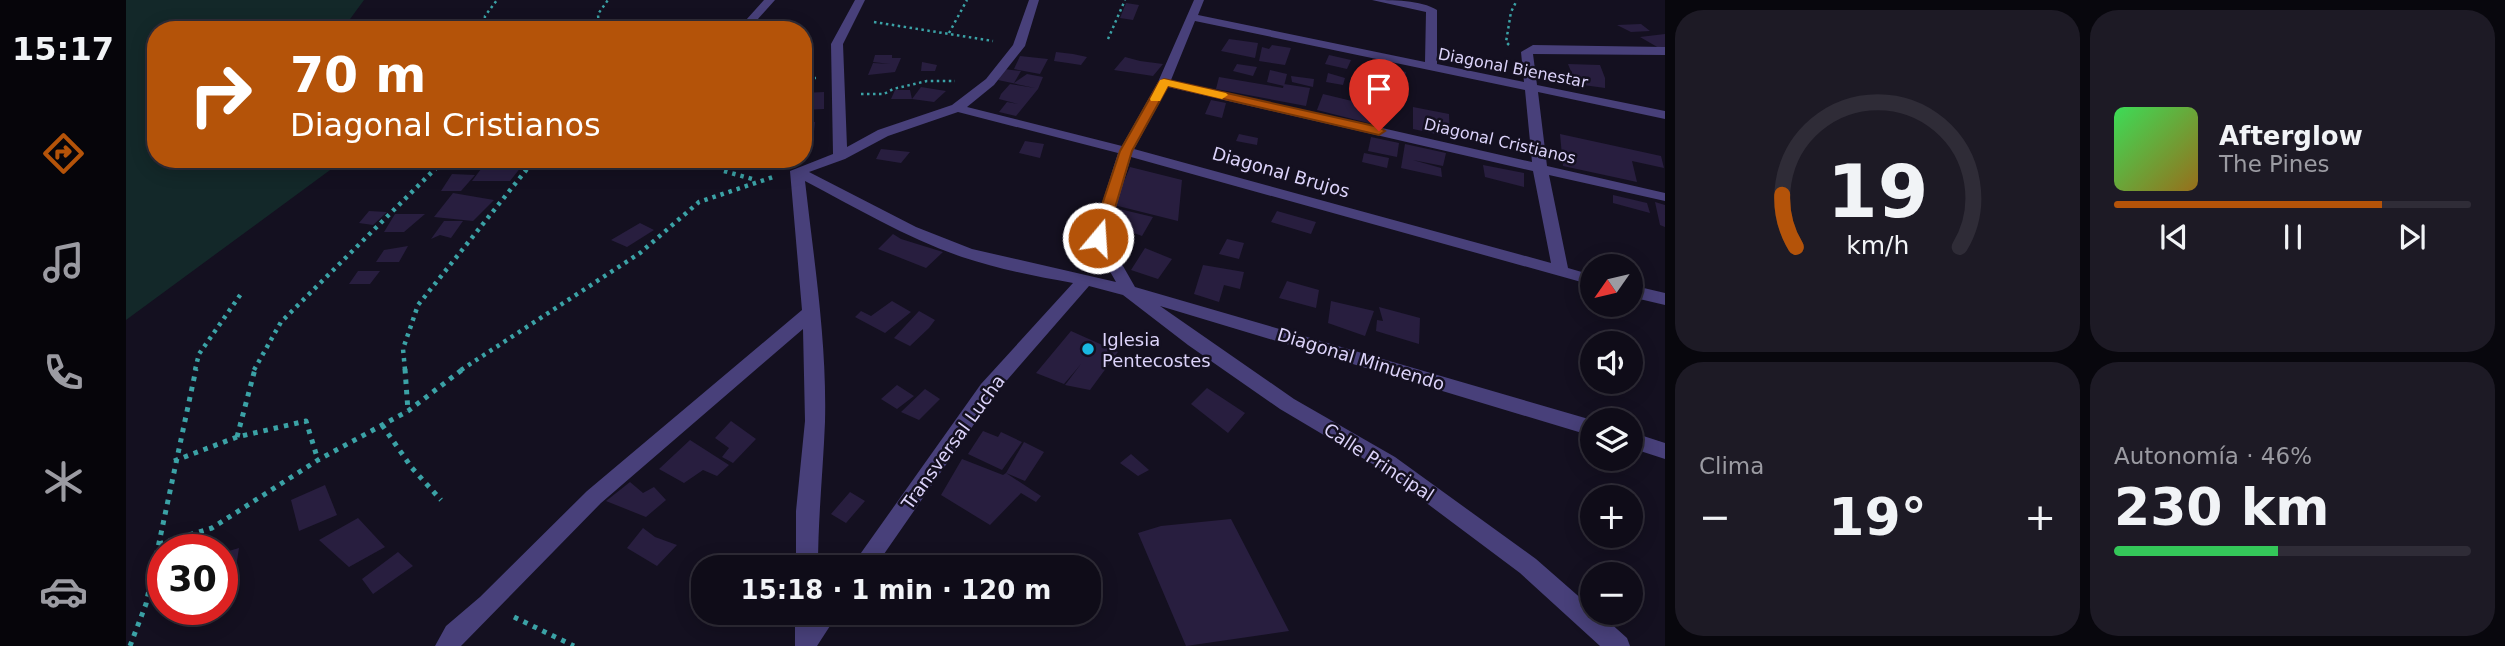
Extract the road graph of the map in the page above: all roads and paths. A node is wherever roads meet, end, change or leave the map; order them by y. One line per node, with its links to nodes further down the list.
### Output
1 (497, 0): 13 (path)
2 (608, 0): 14 (path)
3 (770, 0): 15 (street)
4 (860, 0): 12 (street)
5 (967, 0): 16 (path)
6 (1034, 0): 18 (street)
7 (1125, 0): 17 (path)
8 (1199, 0): 11 (street)
9 (1377, 0): 21 (street)
10 (1517, 0): 20 (path)
11 (1191, 17): 21 (street, Diagonal Bienestar); 23 (street)
12 (848, 18): 16 (path); 25 (street)
13 (485, 21)
14 (598, 21)
15 (750, 21)
16 (949, 33): 18 (path)
17 (1108, 39)
18 (1019, 46): 22 (street)
19 (1665, 51): 20 (street)
20 (1527, 52): 24 (street)
21 (1431, 68): 24 (street, Diagonal Bienestar)
22 (990, 82): 25 (path); 26 (street)
23 (1164, 82): 28 (street); 35 (street, Diagonal Cristianos)
24 (1531, 86): 27 (street, Diagonal Bienestar); 35 (street)
25 (839, 94): 29 (street)
26 (957, 108): 28 (street, Diagonal Brujos); 29 (street)
27 (1665, 115)
28 (1126, 151): 38 (street, Diagonal Brujos); 42 (street)
29 (840, 156): 30 (street)
30 (812, 166)
31 (436, 168): 49 (path)
32 (528, 168): 46 (path)
33 (711, 168): 46 (path)
34 (806, 168): 36 (street)
35 (1540, 168): 37 (street, Diagonal Cristianos); 38 (street)
36 (797, 171): 40 (street); 45 (street)
37 (1665, 197)
38 (1561, 272): 39 (street, Diagonal Brujos)
39 (1580, 277)
40 (1085, 281): 42 (street); 58 (street, Transversal Lucha)
41 (243, 291): 53 (path)
42 (1129, 291): 47 (street, Diagonal Minuendo); 67 (street, Calle Principal)
43 (1643, 293): 44 (street)
44 (1665, 299)
45 (811, 312): 57 (street); 60 (street)
46 (408, 411): 48 (path)
47 (1580, 424)
48 (382, 425): 52 (path); 54 (path)
49 (237, 437): 52 (path); 53 (path)
50 (1643, 444): 51 (street)
51 (1665, 451)
52 (318, 460): 56 (path)
53 (174, 461): 55 (path)
54 (441, 500)
55 (161, 534)
56 (192, 534)
57 (807, 555)
58 (870, 555)
59 (147, 599): 64 (path)
60 (488, 605): 65 (street); 66 (path)
61 (807, 625): 63 (street)
62 (818, 625): 63 (street)
63 (806, 643)
64 (130, 646)
65 (447, 646)
66 (574, 646)
67 (1618, 646)

